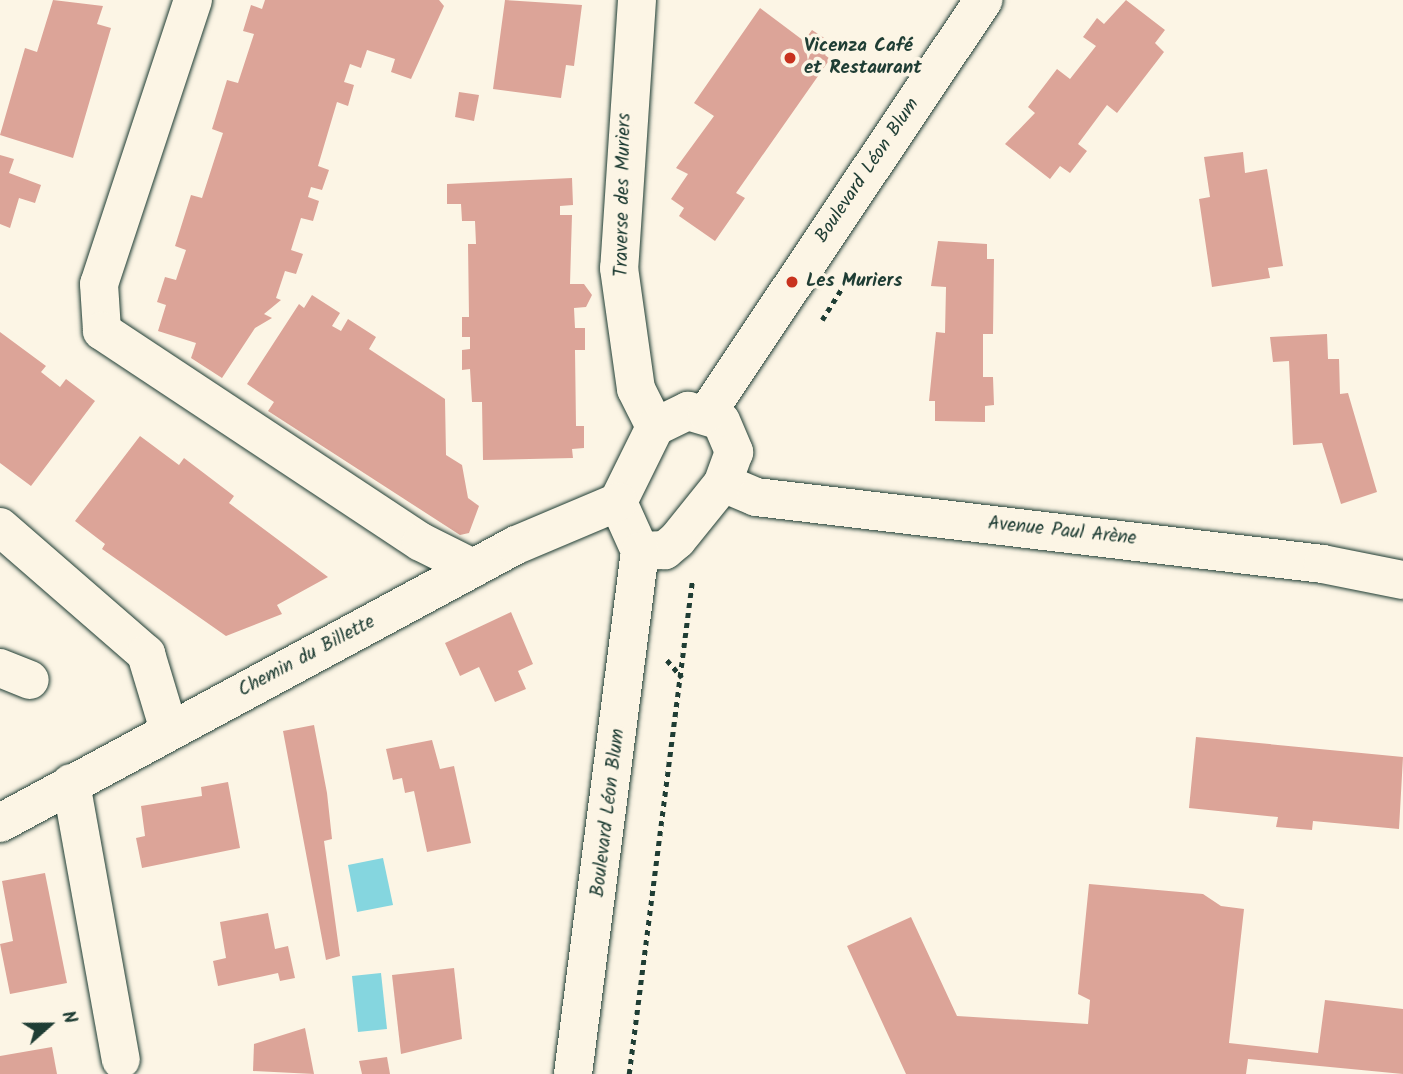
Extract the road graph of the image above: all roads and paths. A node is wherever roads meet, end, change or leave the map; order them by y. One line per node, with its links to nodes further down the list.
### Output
1 (193, 0): 11 (street)
2 (637, 0): 5 (street, Traverse des Muriers)
3 (983, 0): 4 (street, Boulevard Léon Blum)
4 (708, 413): 5 (street); 6 (street)
5 (655, 427): 7 (street)
6 (723, 483): 8 (street); 12 (street, Avenue Paul Arène)
7 (618, 502): 10 (street); 11 (street, Chemin du Billette)
8 (689, 525): 10 (street); 18 (path)
9 (0, 527): 13 (street)
10 (640, 551): 17 (street, Boulevard Léon Blum)
11 (473, 568): 13 (street, Chemin du Billette)
12 (1403, 580)
13 (169, 730): 14 (street, Chemin du Billette)
14 (71, 783): 15 (street, Chemin du Billette); 16 (street)
15 (0, 823)
16 (121, 1060)
17 (573, 1074)
18 (629, 1074)

